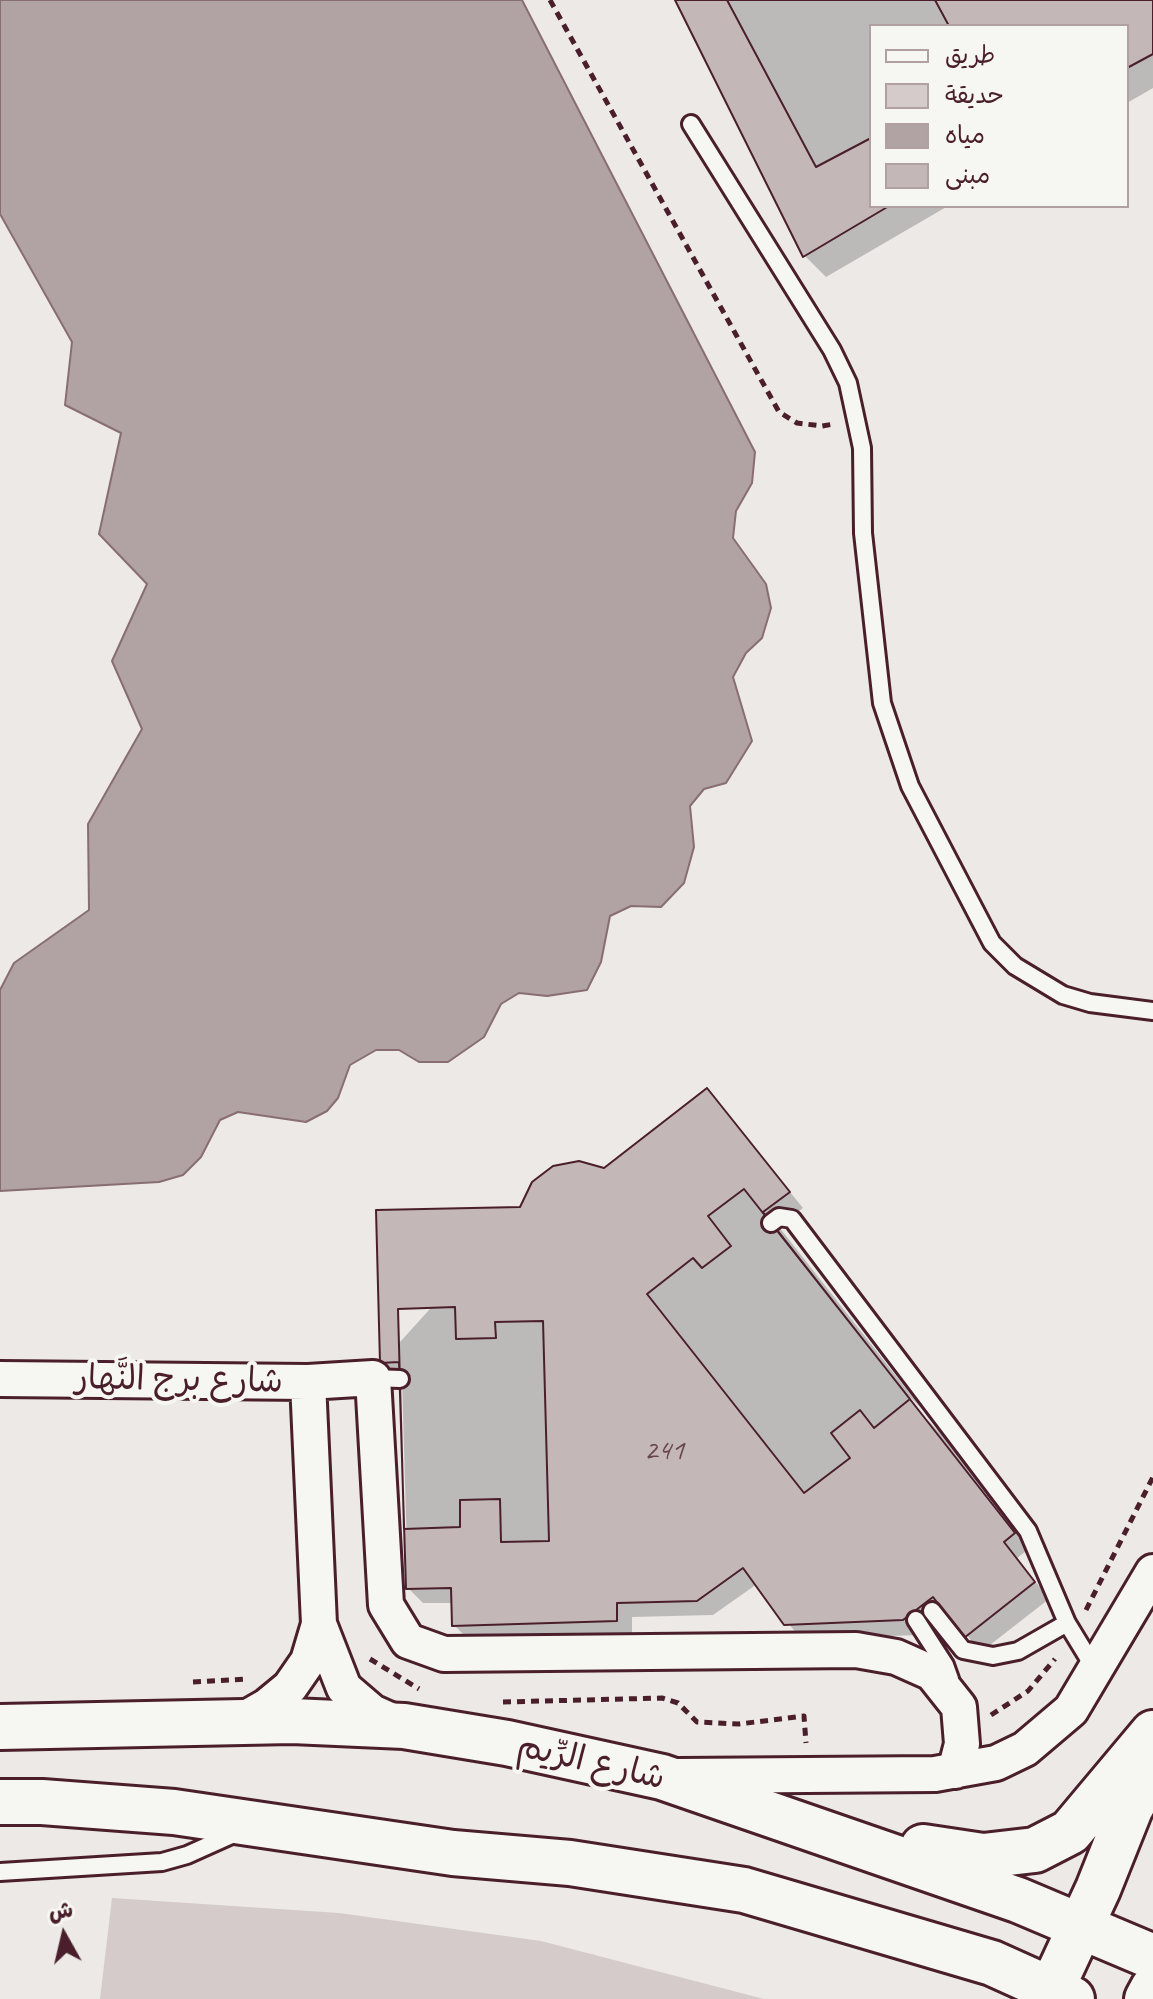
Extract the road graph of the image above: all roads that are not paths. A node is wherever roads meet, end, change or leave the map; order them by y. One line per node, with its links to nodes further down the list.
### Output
1 (691, 124): 2 (lane)
2 (1153, 1011)
3 (771, 1223): 9 (lane)
4 (0, 1379): 5 (street, شارع برج النَّهار)
5 (308, 1382): 10 (street, شارع برج النَّهار); 12 (street)
6 (1153, 1572): 11 (street)
7 (932, 1611): 9 (lane)
8 (916, 1620): 12 (lane)
9 (1067, 1623): 11 (lane)
10 (319, 1624): 13 (street, شارع برج النَّهار); 14 (street, شارع برج النَّهار)
11 (1095, 1669): 18 (street)
12 (959, 1707): 18 (street)
13 (239, 1722): 14 (main road, شارع الرِّيم); 15 (main road, شارع الرِّيم)
14 (404, 1726): 19 (main road, شارع الرِّيم)
15 (0, 1727)
16 (1153, 1733): 22 (main road)
17 (1153, 1767): 24 (main road)
18 (955, 1771): 19 (street)
19 (662, 1777): 22 (main road, شارع الرِّيم)
20 (0, 1802): 21 (main road)
21 (255, 1824): 23 (lane); 27 (main road)
22 (824, 1833): 24 (main road, شارع الرِّيم)
23 (0, 1872)
24 (1081, 1925): 25 (main road, شارع الرِّيم); 27 (main road)
25 (1153, 1957)
26 (1153, 1988): 28 (main road)
27 (1056, 1996)
28 (1147, 1999)

